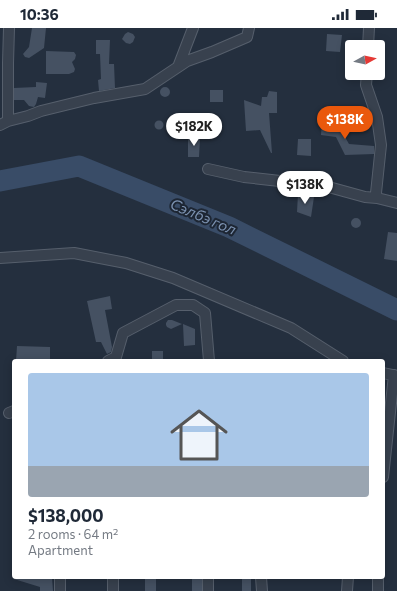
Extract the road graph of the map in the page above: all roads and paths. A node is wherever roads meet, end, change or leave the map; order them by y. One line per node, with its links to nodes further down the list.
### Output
1 (8, 28): 8 (street)
2 (193, 28): 6 (street)
3 (249, 28): 6 (street)
4 (369, 28): 5 (street)
5 (368, 40)
6 (178, 67): 8 (street)
7 (366, 80): 10 (street)
8 (4, 123)
9 (208, 169): 10 (street)
10 (377, 198): 11 (street)
11 (397, 203)
12 (0, 258): 15 (street)
13 (113, 359): 14 (street)
14 (209, 359)
15 (340, 359)
16 (385, 373): 17 (street)
17 (396, 376): 18 (street)
18 (385, 461)
19 (60, 579): 25 (street)
20 (113, 579): 26 (street)
21 (208, 579): 27 (street)
22 (262, 579): 28 (street)
23 (348, 579): 29 (street)
24 (378, 579): 30 (street)
25 (60, 591)
26 (114, 591)
27 (208, 591)
28 (262, 591)
29 (347, 591)
30 (378, 591)

